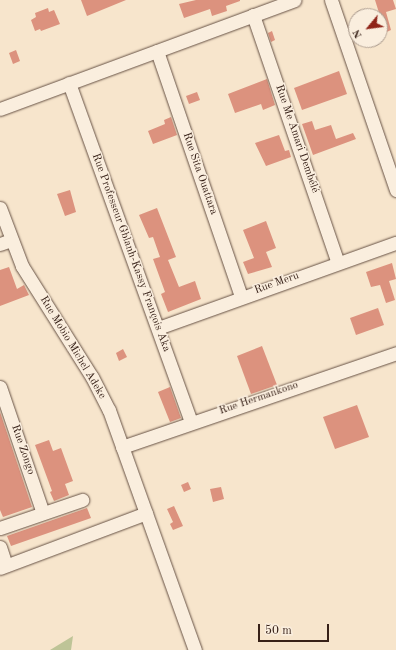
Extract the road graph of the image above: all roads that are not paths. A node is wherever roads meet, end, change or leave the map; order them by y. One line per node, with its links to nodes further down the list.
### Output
1 (294, 0): 3 (street)
2 (331, 0): 7 (street)
3 (253, 15): 4 (street); 11 (street, Rue Me Amari Dembélé)
4 (157, 51): 5 (street); 12 (street, Rue Sita Ouattara)
5 (69, 83): 6 (street); 13 (street, Rue Professeur Gblanh-Kassy François Aka)
6 (0, 109)
7 (396, 190)
8 (0, 208): 9 (street, Rue Mobio Michel Adeke)
9 (6, 242): 17 (street, Rue Mobio Michel Adeke)
10 (396, 243): 11 (street, Rue Meru)
11 (338, 263): 12 (street, Rue Meru)
12 (241, 297): 13 (street, Rue Meru)
13 (158, 328): 16 (street, Rue Professeur Gblanh-Kassy François Aka)
14 (396, 352): 16 (street, Rue Hermankono)
15 (0, 387): 19 (street, Rue Zongo)
16 (191, 422): 17 (street, Rue Hermankono)
17 (122, 447): 20 (street, Rue Mobio Michel Adeke)
18 (82, 500): 19 (street)
19 (43, 513): 21 (street)
20 (146, 513): 23 (street); 24 (street, Rue Mobio Michel Adeke)
21 (0, 528)
22 (0, 547): 23 (street)
23 (3, 567)
24 (195, 650)

